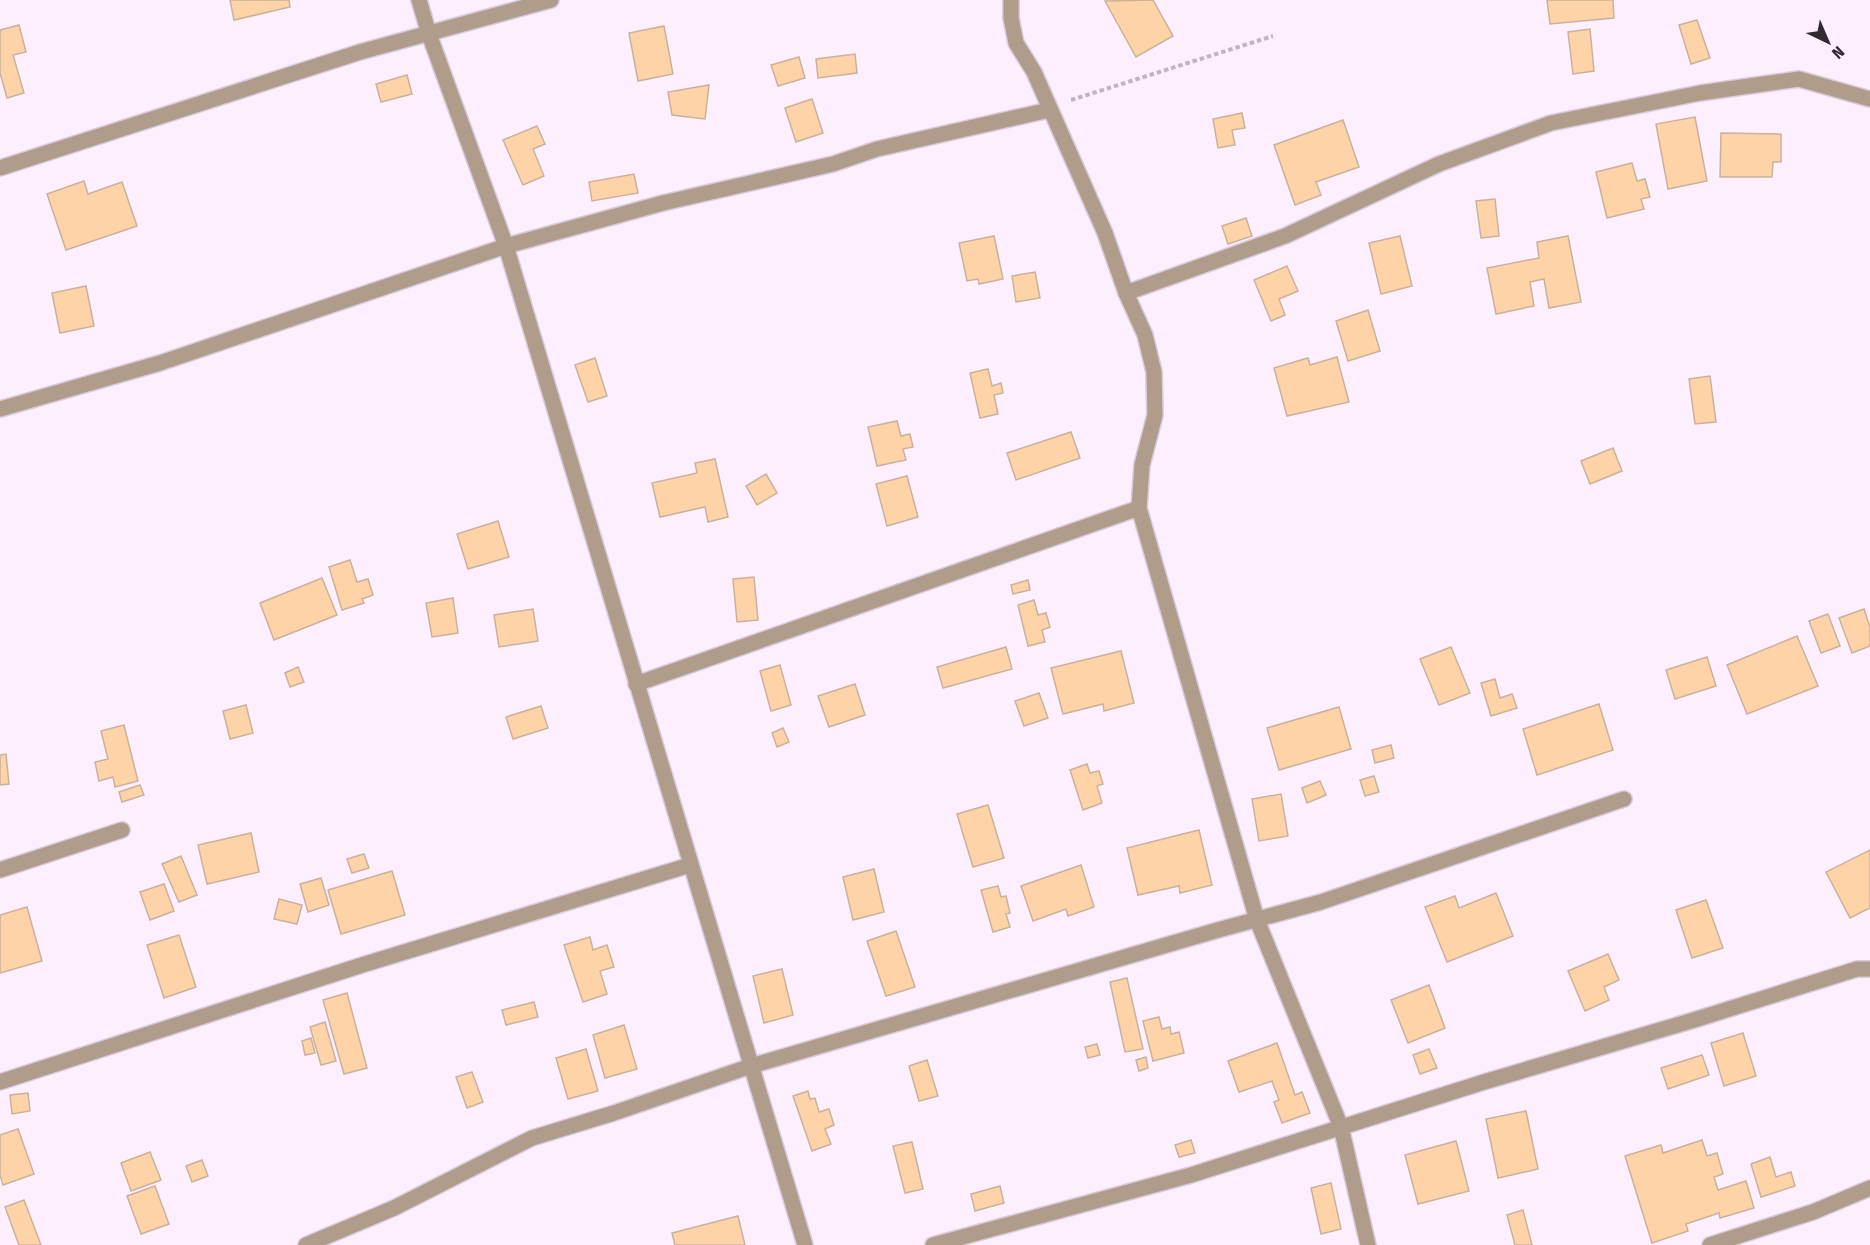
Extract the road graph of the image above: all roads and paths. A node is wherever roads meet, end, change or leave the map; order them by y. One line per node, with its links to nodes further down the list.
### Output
1 (419, 0): 4 (street)
2 (551, 0): 4 (street)
3 (1011, 0): 7 (street)
4 (429, 34): 8 (street); 9 (street)
5 (1273, 36): 7 (path)
6 (1868, 95): 10 (street)
7 (1049, 110): 9 (street); 10 (street)
8 (0, 168)
9 (506, 246): 11 (street); 13 (street)
10 (1125, 293): 12 (street)
11 (0, 409)
12 (1139, 508): 13 (street); 18 (street)
13 (636, 684): 16 (street)
14 (1624, 800): 18 (street)
15 (122, 830): 17 (street)
16 (690, 865): 20 (street); 21 (street)
17 (0, 870)
18 (1257, 920): 20 (street); 22 (street)
19 (1870, 969): 22 (street)
20 (751, 1066): 24 (street); 25 (street)
21 (0, 1082)
22 (1341, 1127): 26 (street); 27 (street)
23 (1870, 1188): 28 (street)
24 (306, 1245)
25 (805, 1245)
26 (933, 1245)
27 (1368, 1245)
28 (1710, 1245)

